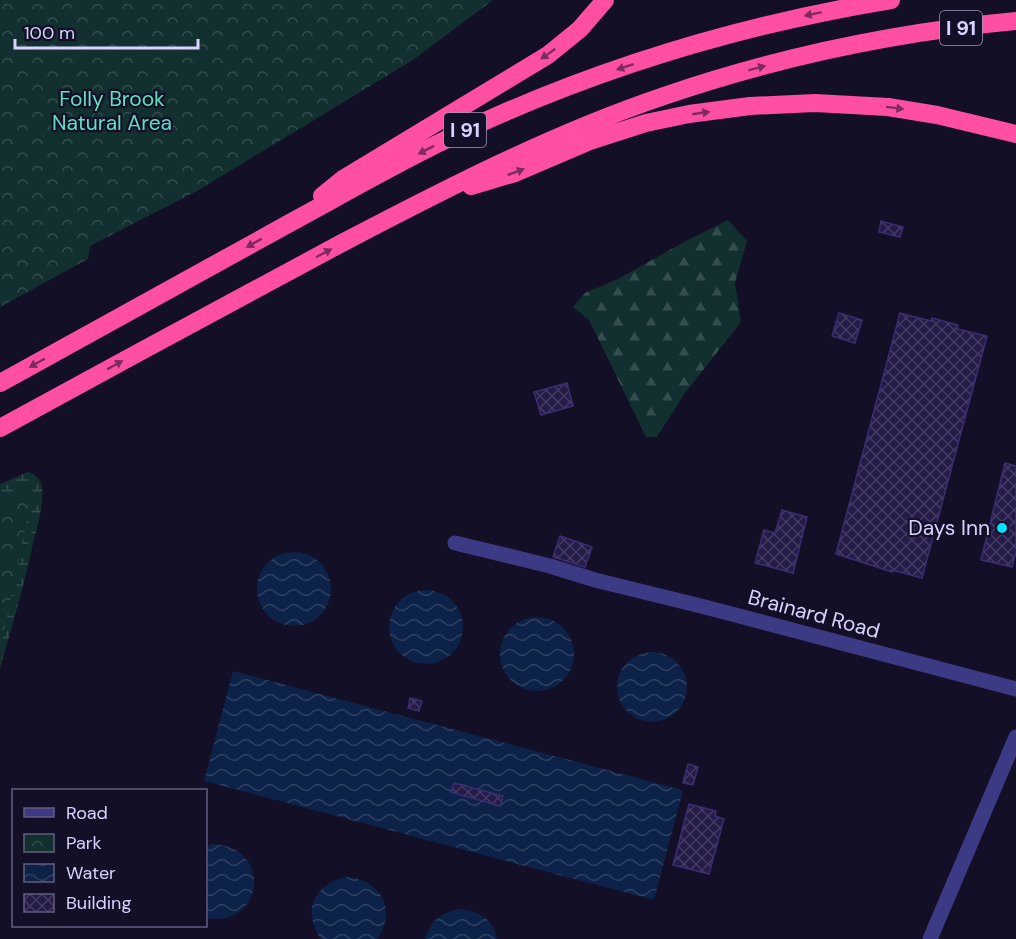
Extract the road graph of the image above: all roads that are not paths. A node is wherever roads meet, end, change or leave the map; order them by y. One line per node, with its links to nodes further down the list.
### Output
1 (605, 0): 6 (highway, one-way to 6)
2 (891, 0): 6 (highway, I 91, one-way to 6)
3 (1012, 22): 5 (highway, I 91, one-way to 3)
4 (1016, 134): 5 (highway, one-way to 4)
5 (420, 202): 8 (highway, I 91, one-way to 5)
6 (285, 226): 7 (highway, I 91, one-way to 7)
7 (0, 383)
8 (0, 428)
9 (455, 543): 10 (street, Brainard Road)
10 (1016, 689)
11 (1016, 737): 12 (street)
12 (930, 939)

